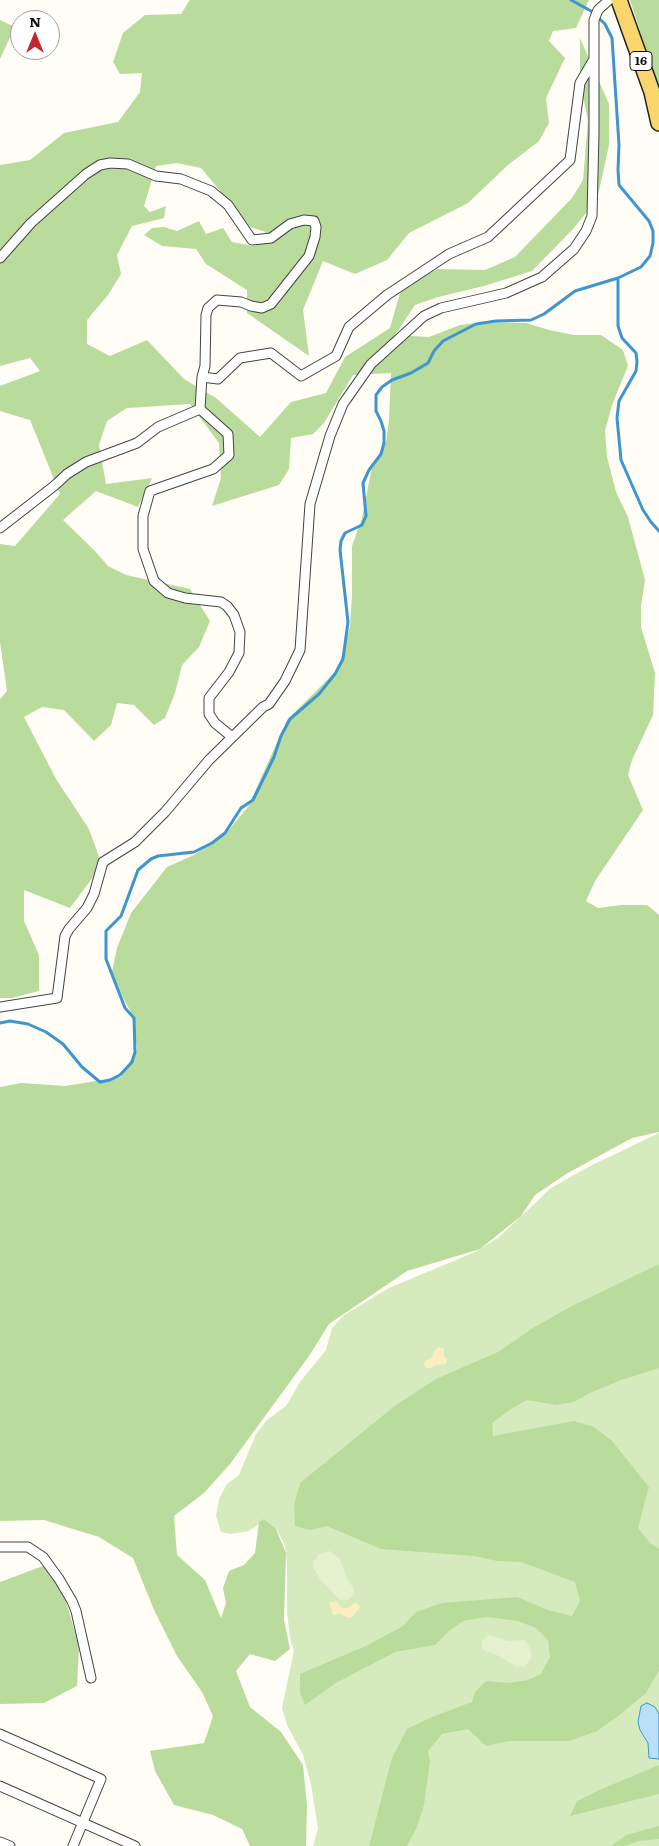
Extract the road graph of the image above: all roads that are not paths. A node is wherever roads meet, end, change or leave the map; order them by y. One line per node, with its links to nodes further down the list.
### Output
1 (608, 0): 3 (street)
2 (619, 0): 4 (main road, 16)
3 (594, 59): 6 (street); 9 (street)
4 (659, 122)
5 (0, 258): 6 (street)
6 (202, 376): 7 (street)
7 (200, 409): 8 (street); 9 (street)
8 (0, 528)
9 (232, 737): 10 (street)
10 (0, 1007)
11 (0, 1546): 12 (street)
12 (91, 1678)
13 (0, 1734): 15 (street)
14 (0, 1786): 15 (street)
15 (82, 1822): 18 (street); 19 (street)
16 (0, 1842): 17 (street)
17 (10, 1846)
18 (73, 1846)
19 (135, 1846)

